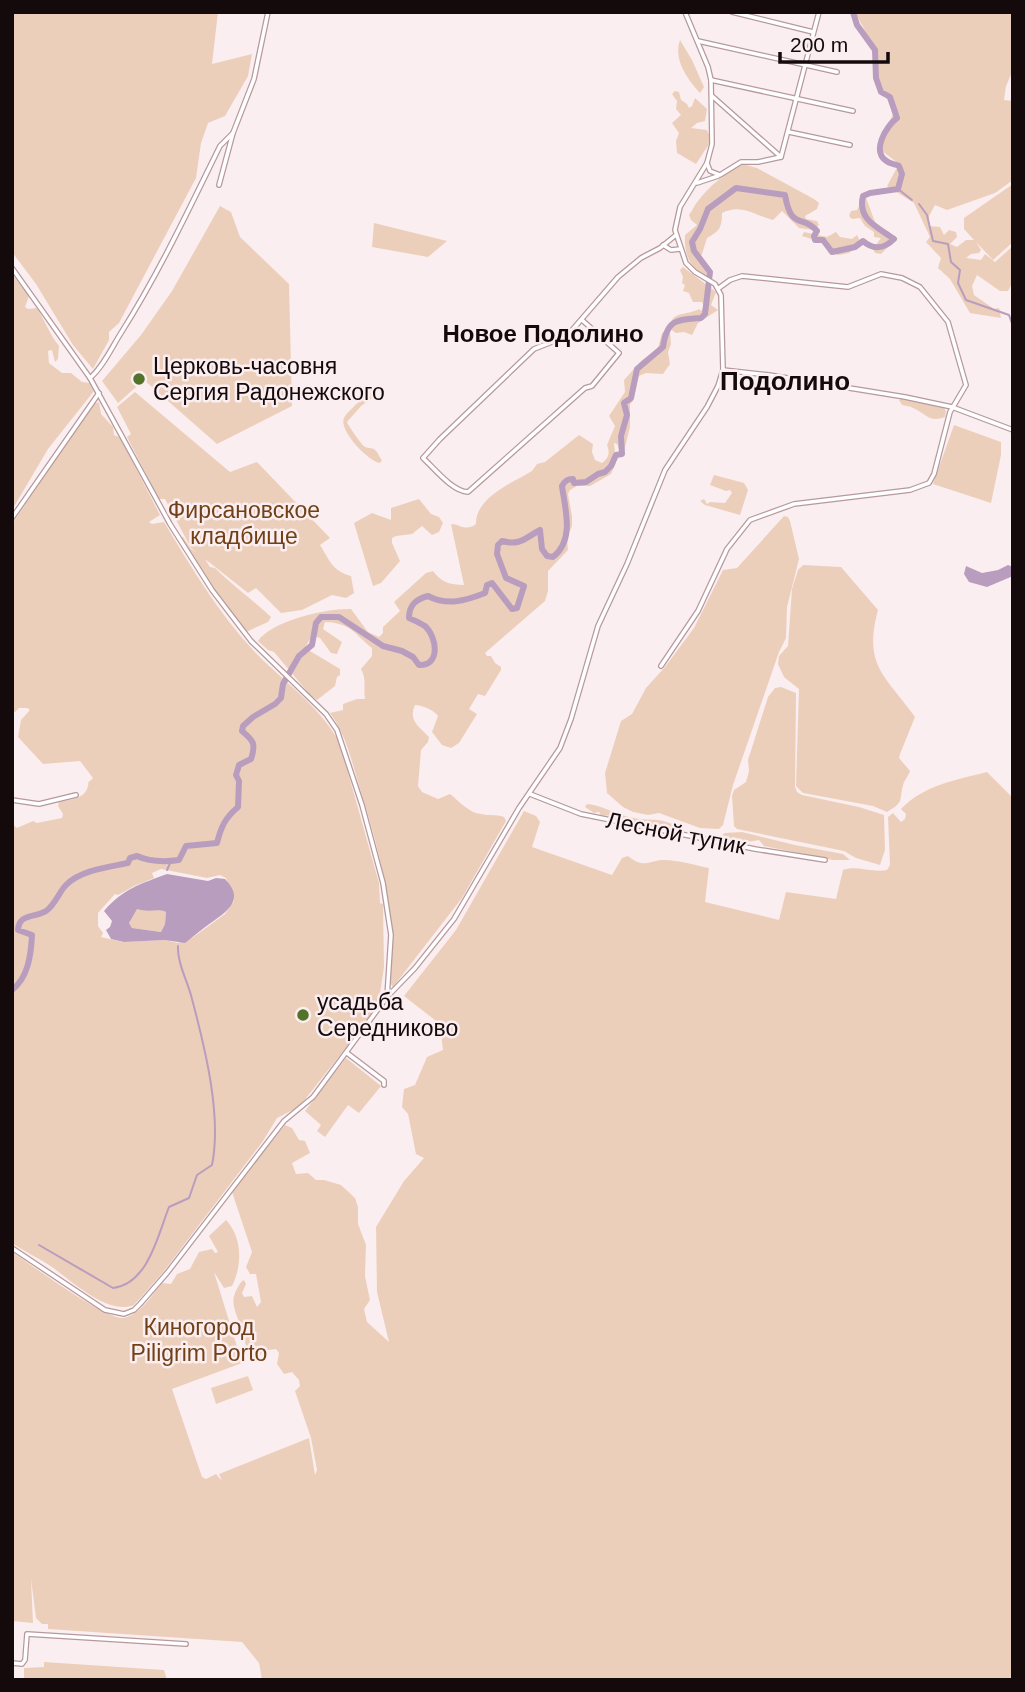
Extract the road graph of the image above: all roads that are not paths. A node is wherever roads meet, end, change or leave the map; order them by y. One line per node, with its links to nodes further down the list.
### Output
1 (268, 12): 14 (street)
2 (685, 12): 6 (street)
3 (732, 12): 5 (street)
4 (819, 12): 5 (street)
5 (813, 32): 7 (street)
6 (698, 41): 7 (street); 9 (street)
7 (804, 65): 8 (street); 11 (street)
8 (837, 72)
9 (711, 80): 10 (street); 11 (street)
10 (712, 96): 16 (street); 17 (street)
11 (797, 99): 12 (street); 13 (street)
12 (853, 111)
13 (789, 132): 15 (street); 16 (street)
14 (233, 133): 20 (street); 28 (street)
15 (849, 145)
16 (781, 157): 18 (street)
17 (707, 163): 18 (street); 19 (street)
18 (720, 175): 19 (street)
19 (697, 183): 21 (street)
20 (219, 185)
21 (676, 235): 22 (street); 23 (street)
22 (663, 245): 23 (street); 26 (street)
23 (680, 249): 25 (street)
24 (12, 268): 28 (street)
25 (719, 288): 27 (street); 30 (street)
26 (582, 320): 26 (street)
27 (723, 370): 30 (street); 34 (street)
28 (90, 378): 29 (street)
29 (99, 393): 32 (street); 38 (street)
30 (952, 407): 31 (street); 33 (street)
31 (1013, 430)
32 (12, 519)
33 (661, 666)
34 (530, 794): 37 (street, Лесной тупик); 38 (street)
35 (76, 795): 36 (street)
36 (12, 800)
37 (825, 860)
38 (387, 996): 39 (street)
39 (347, 1053): 40 (street); 41 (street)
40 (384, 1085)
41 (12, 1248)
42 (186, 1644): 43 (street)
43 (12, 1663)

